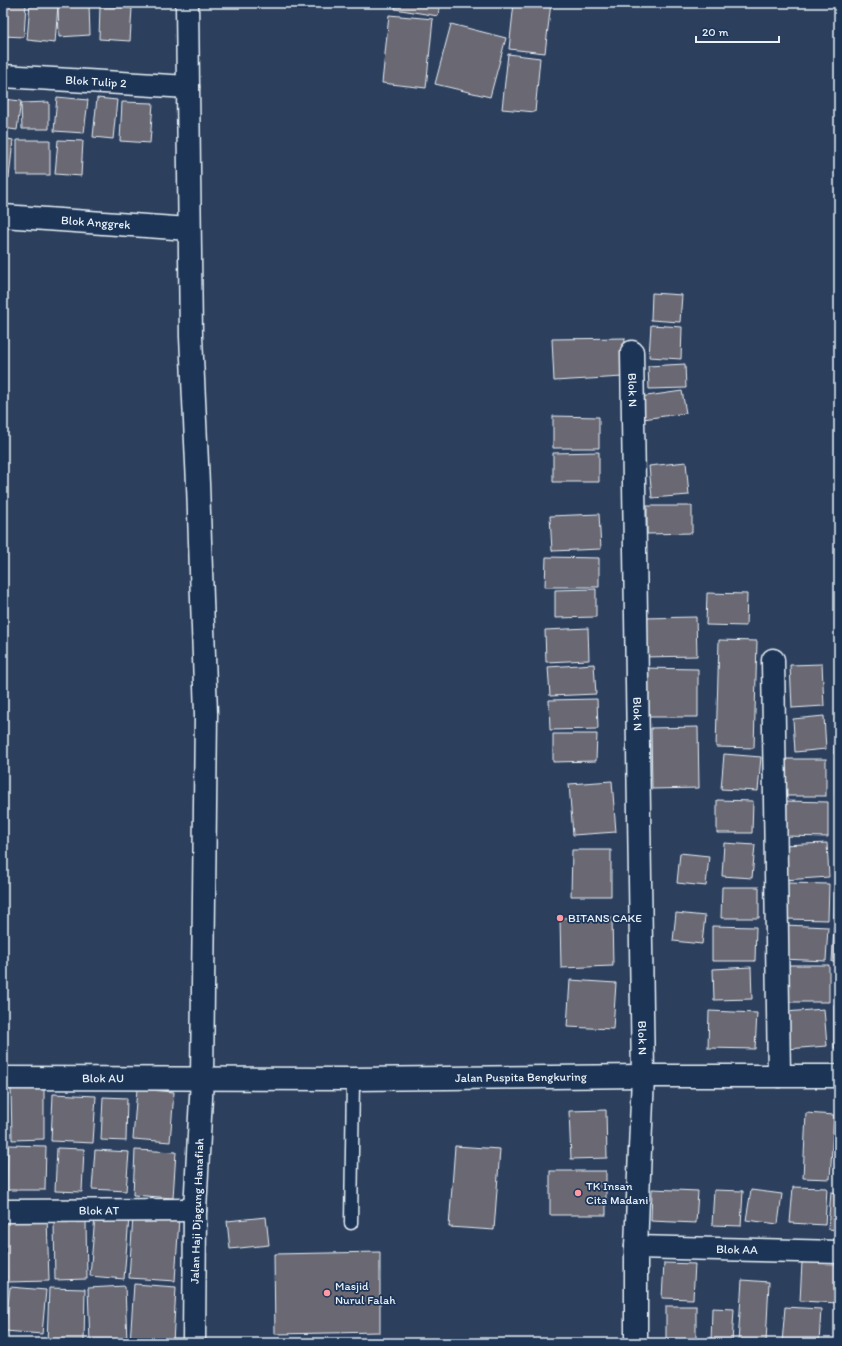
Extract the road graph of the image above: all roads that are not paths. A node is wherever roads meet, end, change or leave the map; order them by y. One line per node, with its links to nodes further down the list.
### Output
1 (187, 3): 3 (street, Jalan Haji Djagung Hanafiah)
2 (3, 76): 3 (street, Blok Tulip 2)
3 (188, 87): 5 (street, Jalan Haji Djagung Hanafiah)
4 (3, 216): 5 (street, Blok Anggrek)
5 (189, 229): 12 (street, Jalan Haji Djagung Hanafiah)
6 (632, 352): 8 (street, Blok N)
7 (773, 660): 9 (street)
8 (643, 1076): 9 (street, Jalan Puspita Bengkuring); 13 (street, Jalan Puspita Bengkuring); 17 (street, Blok N)
9 (779, 1076): 10 (street, Jalan Puspita Bengkuring)
10 (839, 1076)
11 (3, 1078): 12 (street, Blok AU)
12 (202, 1079): 13 (street, Jalan Puspita Bengkuring); 14 (street, Jalan Haji Djagung Hanafiah)
13 (353, 1080): 16 (lane)
14 (195, 1210): 15 (street, Blok AT); 19 (street, Jalan Haji Djagung Hanafiah)
15 (3, 1211)
16 (351, 1223)
17 (636, 1247): 18 (street, Blok AA); 20 (street, Blok N)
18 (839, 1252)
19 (194, 1343)
20 (636, 1343)

